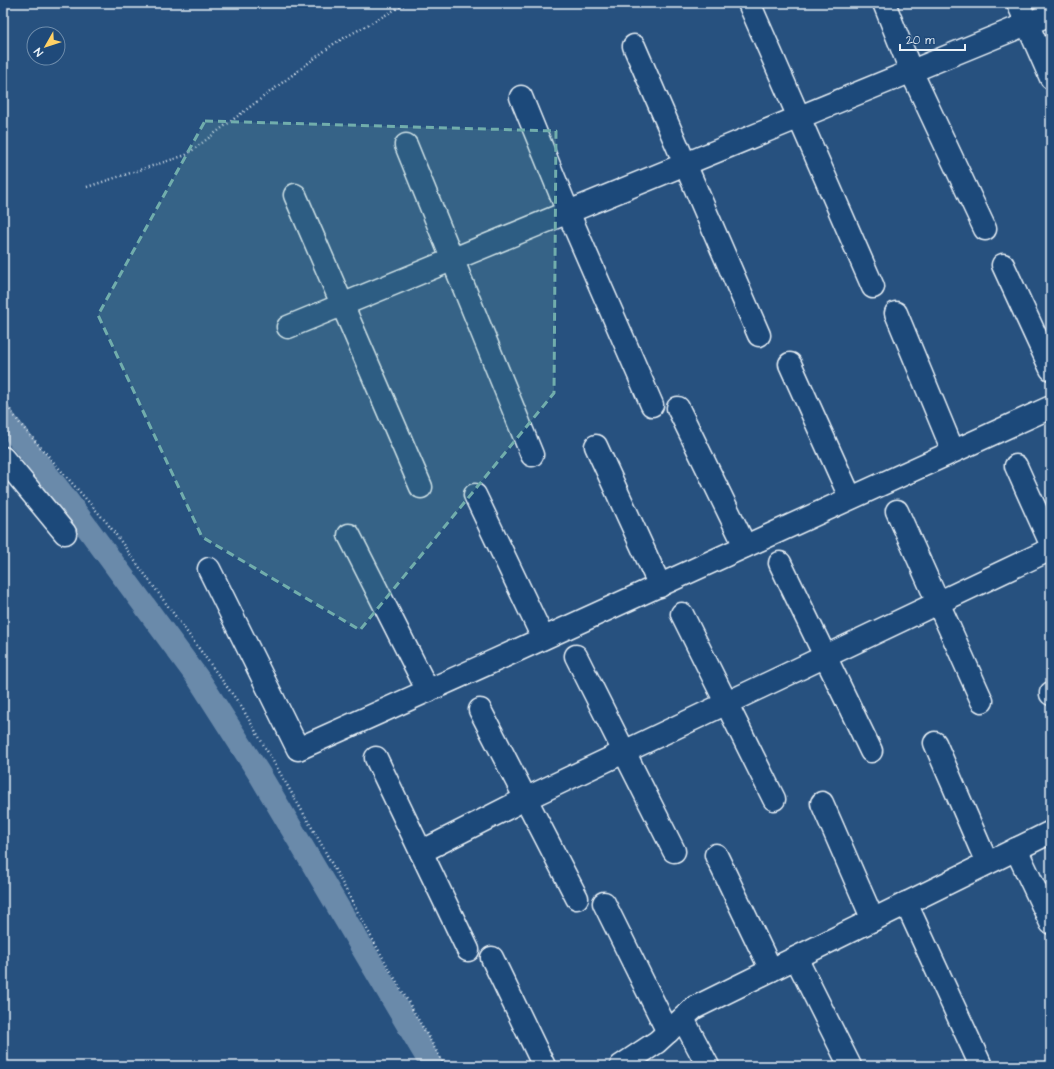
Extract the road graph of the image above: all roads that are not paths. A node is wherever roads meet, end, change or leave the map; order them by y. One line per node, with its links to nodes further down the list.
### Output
1 (749, 3): 10 (street)
2 (884, 3): 7 (street)
3 (1018, 3): 5 (street)
4 (1051, 14): 5 (street)
5 (1026, 24): 7 (street); 8 (street)
6 (634, 46): 12 (street)
7 (911, 71): 10 (street); 15 (street)
8 (1051, 78)
9 (521, 97): 14 (street)
10 (798, 117): 12 (street); 18 (street)
11 (406, 145): 16 (street)
12 (684, 164): 14 (street); 22 (street)
13 (295, 195): 19 (street)
14 (568, 212): 16 (street); 25 (street)
15 (985, 229)
16 (454, 259): 19 (street); 30 (street)
17 (1003, 265): 24 (street)
18 (873, 287)
19 (342, 305): 21 (street); 33 (street)
20 (896, 313): 29 (street)
21 (288, 327)
22 (758, 335)
23 (790, 364): 35 (street)
24 (1051, 369)
25 (652, 405)
26 (1051, 407): 29 (street)
27 (678, 408): 40 (street)
28 (596, 446): 44 (street)
29 (954, 451): 35 (street)
30 (532, 455)
31 (3, 458): 37 (street)
32 (1016, 466): 39 (street)
33 (421, 488)
34 (475, 495): 47 (street)
35 (850, 497): 40 (street)
36 (897, 511): 45 (street)
37 (65, 533)
38 (349, 535): 50 (street)
39 (1051, 544)
40 (745, 546): 44 (street)
41 (1051, 549): 45 (street)
42 (780, 563): 49 (street)
43 (209, 569): 50 (street)
44 (660, 586): 47 (street)
45 (938, 603): 49 (street); 51 (street)
46 (682, 614): 52 (street)
47 (543, 638): 50 (street)
48 (576, 656): 56 (street)
49 (825, 656): 52 (street); 55 (street)
50 (428, 691)
51 (982, 701)
52 (727, 703): 56 (street); 59 (street)
53 (480, 710): 58 (street)
54 (935, 744): 66 (street)
55 (871, 750)
56 (624, 752): 58 (street); 63 (street)
57 (376, 758): 64 (street)
58 (526, 799): 64 (street); 67 (street)
59 (774, 799)
60 (822, 803): 70 (street)
61 (1051, 832): 62 (street)
62 (1016, 849): 66 (street); 71 (street)
63 (674, 851)
64 (421, 852): 72 (street)
65 (716, 855): 75 (street)
66 (987, 863): 69 (street)
67 (577, 898)
68 (604, 903): 76 (street)
69 (906, 903): 70 (street); 81 (street)
70 (873, 920): 74 (street)
71 (1051, 923)
72 (468, 950)
73 (492, 958): 77 (street)
74 (796, 958): 75 (street); 80 (street)
75 (771, 970): 76 (street)
76 (675, 1025): 78 (street); 79 (street)
77 (544, 1066)
78 (621, 1066)
79 (708, 1066)
80 (850, 1066)
81 (981, 1066)

